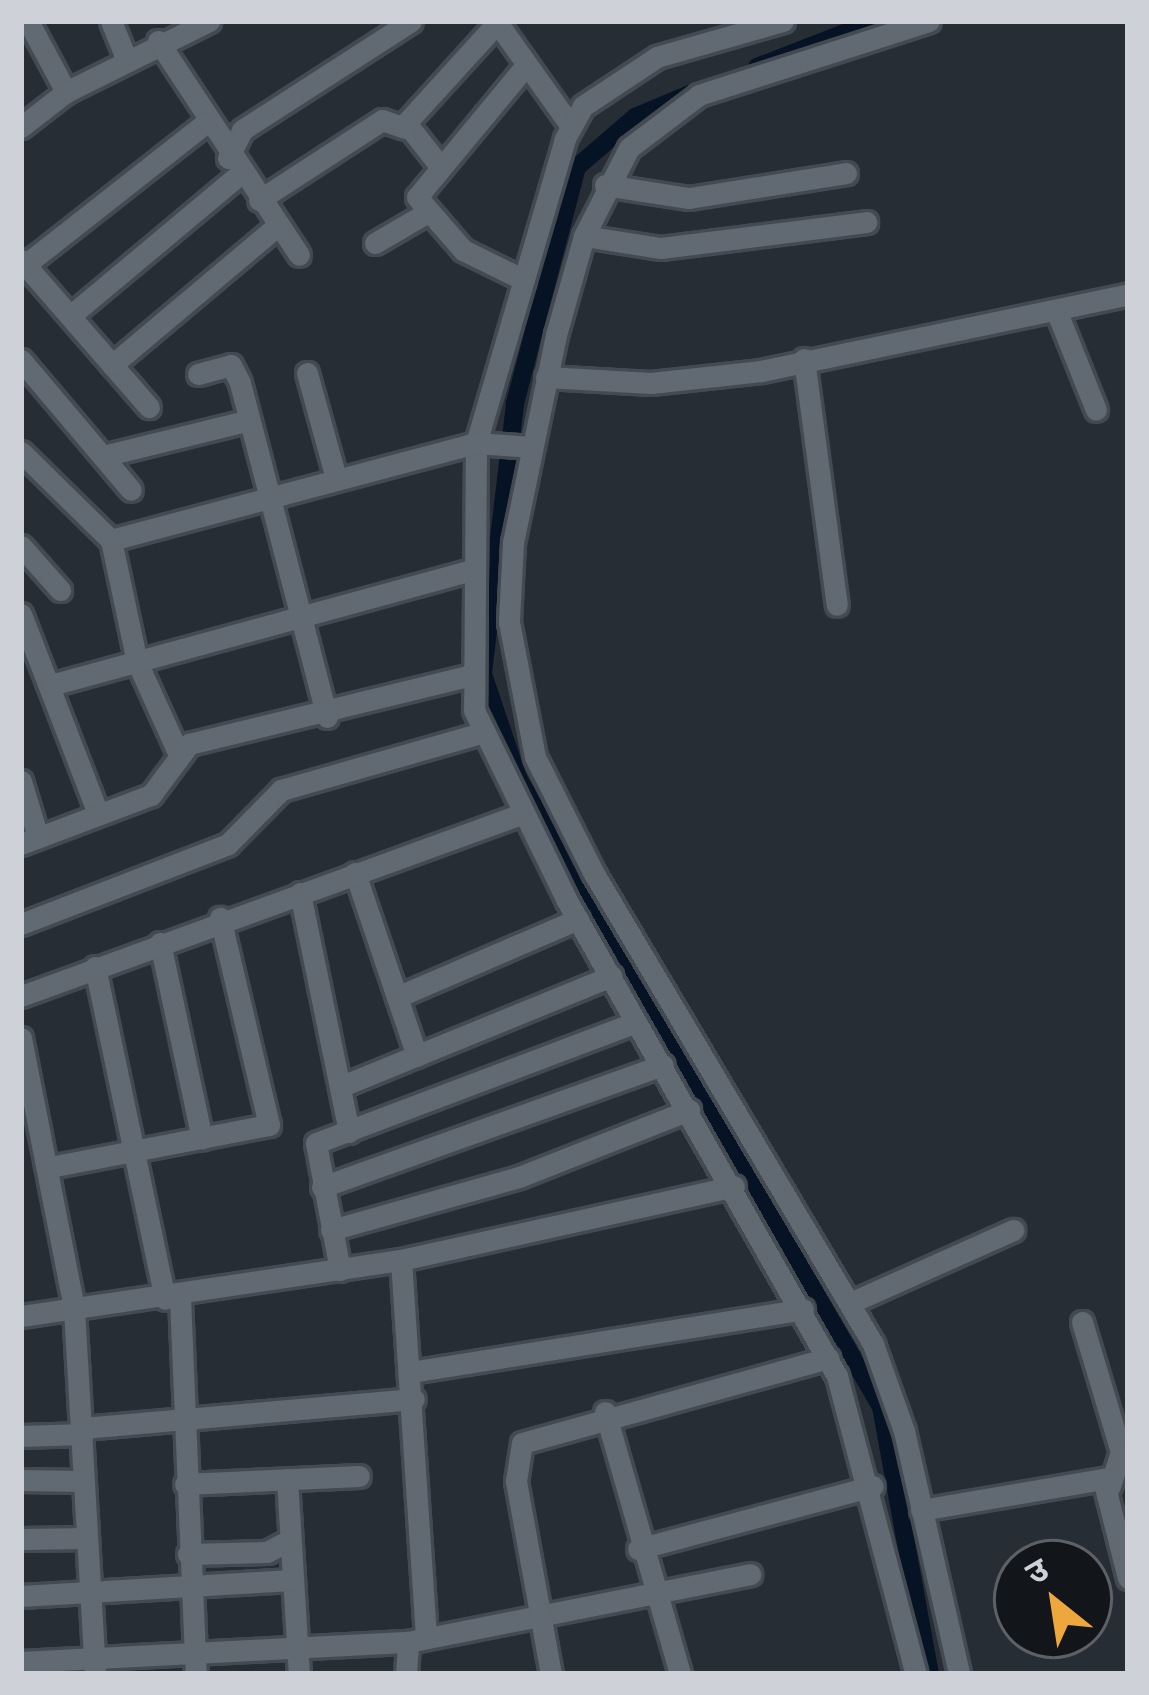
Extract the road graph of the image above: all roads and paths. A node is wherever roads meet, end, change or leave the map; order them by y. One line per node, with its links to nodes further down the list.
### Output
1 (110, 21): 9 (street)
2 (210, 21): 8 (street)
3 (411, 21): 17 (street)
4 (783, 21): 13 (street)
5 (929, 21): 19 (street)
6 (497, 22): 10 (street); 15 (street)
7 (27, 31): 11 (street)
8 (158, 41): 9 (street); 12 (street)
9 (124, 54): 11 (street)
10 (523, 69): 13 (street); 16 (street)
11 (66, 92): 14 (street)
12 (206, 122): 17 (street); 27 (street)
13 (572, 126): 28 (street)
14 (21, 127)
15 (405, 128): 16 (street); 20 (street)
16 (440, 165): 21 (street)
17 (234, 166): 20 (street); 31 (street)
18 (846, 172): 19 (street)
19 (605, 185): 24 (street)
20 (259, 200): 23 (street)
21 (428, 212): 25 (street); 28 (street)
22 (866, 222): 24 (street)
23 (277, 226): 26 (street); 34 (street)
24 (584, 236): 37 (street)
25 (375, 243)
26 (299, 255)
27 (23, 263): 31 (street)
28 (524, 280): 41 (street)
29 (1128, 294): 30 (street)
30 (1058, 315): 33 (street); 39 (street)
31 (70, 316): 34 (street)
32 (21, 359): 44 (street)
33 (804, 359): 37 (street); 52 (street)
34 (112, 364): 38 (street)
35 (307, 373): 45 (street)
36 (198, 374): 40 (street)
37 (546, 377): 42 (street)
38 (149, 407)
39 (1096, 410)
40 (246, 422): 44 (street); 47 (street)
41 (483, 443): 42 (street); 45 (street); 50 (street)
42 (526, 446): 62 (street)
43 (21, 452): 48 (street)
44 (103, 456): 46 (street)
45 (336, 478): 47 (street)
46 (131, 490)
47 (274, 494): 48 (street); 53 (street)
48 (111, 540): 55 (street)
49 (21, 546): 51 (street)
50 (468, 571): 53 (street); 56 (street)
51 (60, 590)
52 (836, 604)
53 (306, 613): 55 (street); 58 (street)
54 (21, 614): 57 (street)
55 (137, 662): 57 (street); 60 (street)
56 (471, 675): 58 (street); 59 (street)
57 (51, 686): 63 (street)
58 (327, 717): 60 (street)
59 (477, 734): 62 (street); 69 (street)
60 (177, 750): 63 (street)
61 (21, 781): 64 (street)
62 (532, 803): 65 (street); 68 (street); 92 (street)
63 (98, 814): 64 (street)
64 (30, 840)
65 (355, 873): 66 (street); 74 (street)
66 (300, 892): 67 (street); 79 (street)
67 (220, 918): 70 (street); 82 (street)
68 (578, 919): 72 (street); 74 (street)
69 (21, 924)
70 (160, 943): 71 (street); 82 (street)
71 (95, 967): 73 (street); 83 (street)
72 (611, 976): 75 (street); 77 (street)
73 (21, 996)
74 (397, 997): 77 (street)
75 (636, 1022): 78 (street); 81 (street)
76 (21, 1038): 84 (street)
77 (417, 1056): 79 (street)
78 (663, 1065): 80 (street); 86 (street)
79 (342, 1086): 81 (street)
80 (689, 1109): 85 (street); 87 (street)
81 (349, 1132): 86 (street)
82 (202, 1139): 83 (street)
83 (134, 1151): 84 (street); 91 (street)
84 (50, 1167): 93 (street)
85 (734, 1186): 89 (street); 94 (street)
86 (322, 1187): 87 (street)
87 (331, 1230): 90 (street)
88 (1013, 1230): 92 (street)
89 (401, 1260): 90 (street); 98 (street)
90 (340, 1270): 91 (street)
91 (173, 1299): 93 (street); 101 (street)
92 (850, 1303): 112 (street)
93 (74, 1309): 95 (street); 103 (street)
94 (803, 1309): 97 (street); 98 (street)
95 (21, 1316)
96 (1082, 1322): 102 (street)
97 (828, 1358): 100 (street); 110 (street)
98 (411, 1372): 99 (street)
99 (414, 1399): 101 (street); 126 (street)
100 (605, 1412): 116 (street); 125 (street)
101 (183, 1418): 103 (street); 109 (street)
102 (1120, 1418): 111 (street)
103 (83, 1431): 104 (street); 108 (street)
104 (21, 1436)
105 (359, 1476): 106 (street)
106 (287, 1479): 109 (street); 115 (street)
107 (21, 1480): 108 (street)
108 (83, 1481): 113 (street)
109 (184, 1484): 117 (street)
110 (873, 1486): 116 (street); 135 (street)
111 (1110, 1486): 112 (street); 119 (street)
112 (921, 1510): 136 (street)
113 (88, 1538): 114 (street); 122 (street)
114 (21, 1539)
115 (290, 1540): 117 (street); 120 (street)
116 (638, 1549): 121 (street)
117 (188, 1553): 123 (street)
118 (750, 1574): 121 (street)
119 (1128, 1579)
120 (292, 1580): 123 (street); 127 (street)
121 (651, 1591): 125 (street); 134 (street)
122 (88, 1594): 123 (street); 124 (street); 130 (street)
123 (191, 1594): 129 (street)
124 (21, 1596)
125 (542, 1613): 126 (street); 133 (street)
126 (417, 1640): 127 (street); 132 (street)
127 (299, 1650): 129 (street); 131 (street)
128 (21, 1662): 130 (street)
129 (195, 1663): 130 (street)
130 (94, 1666)
131 (299, 1674)
132 (406, 1674)
133 (551, 1674)
134 (680, 1674)
135 (916, 1674)
136 (959, 1674)

